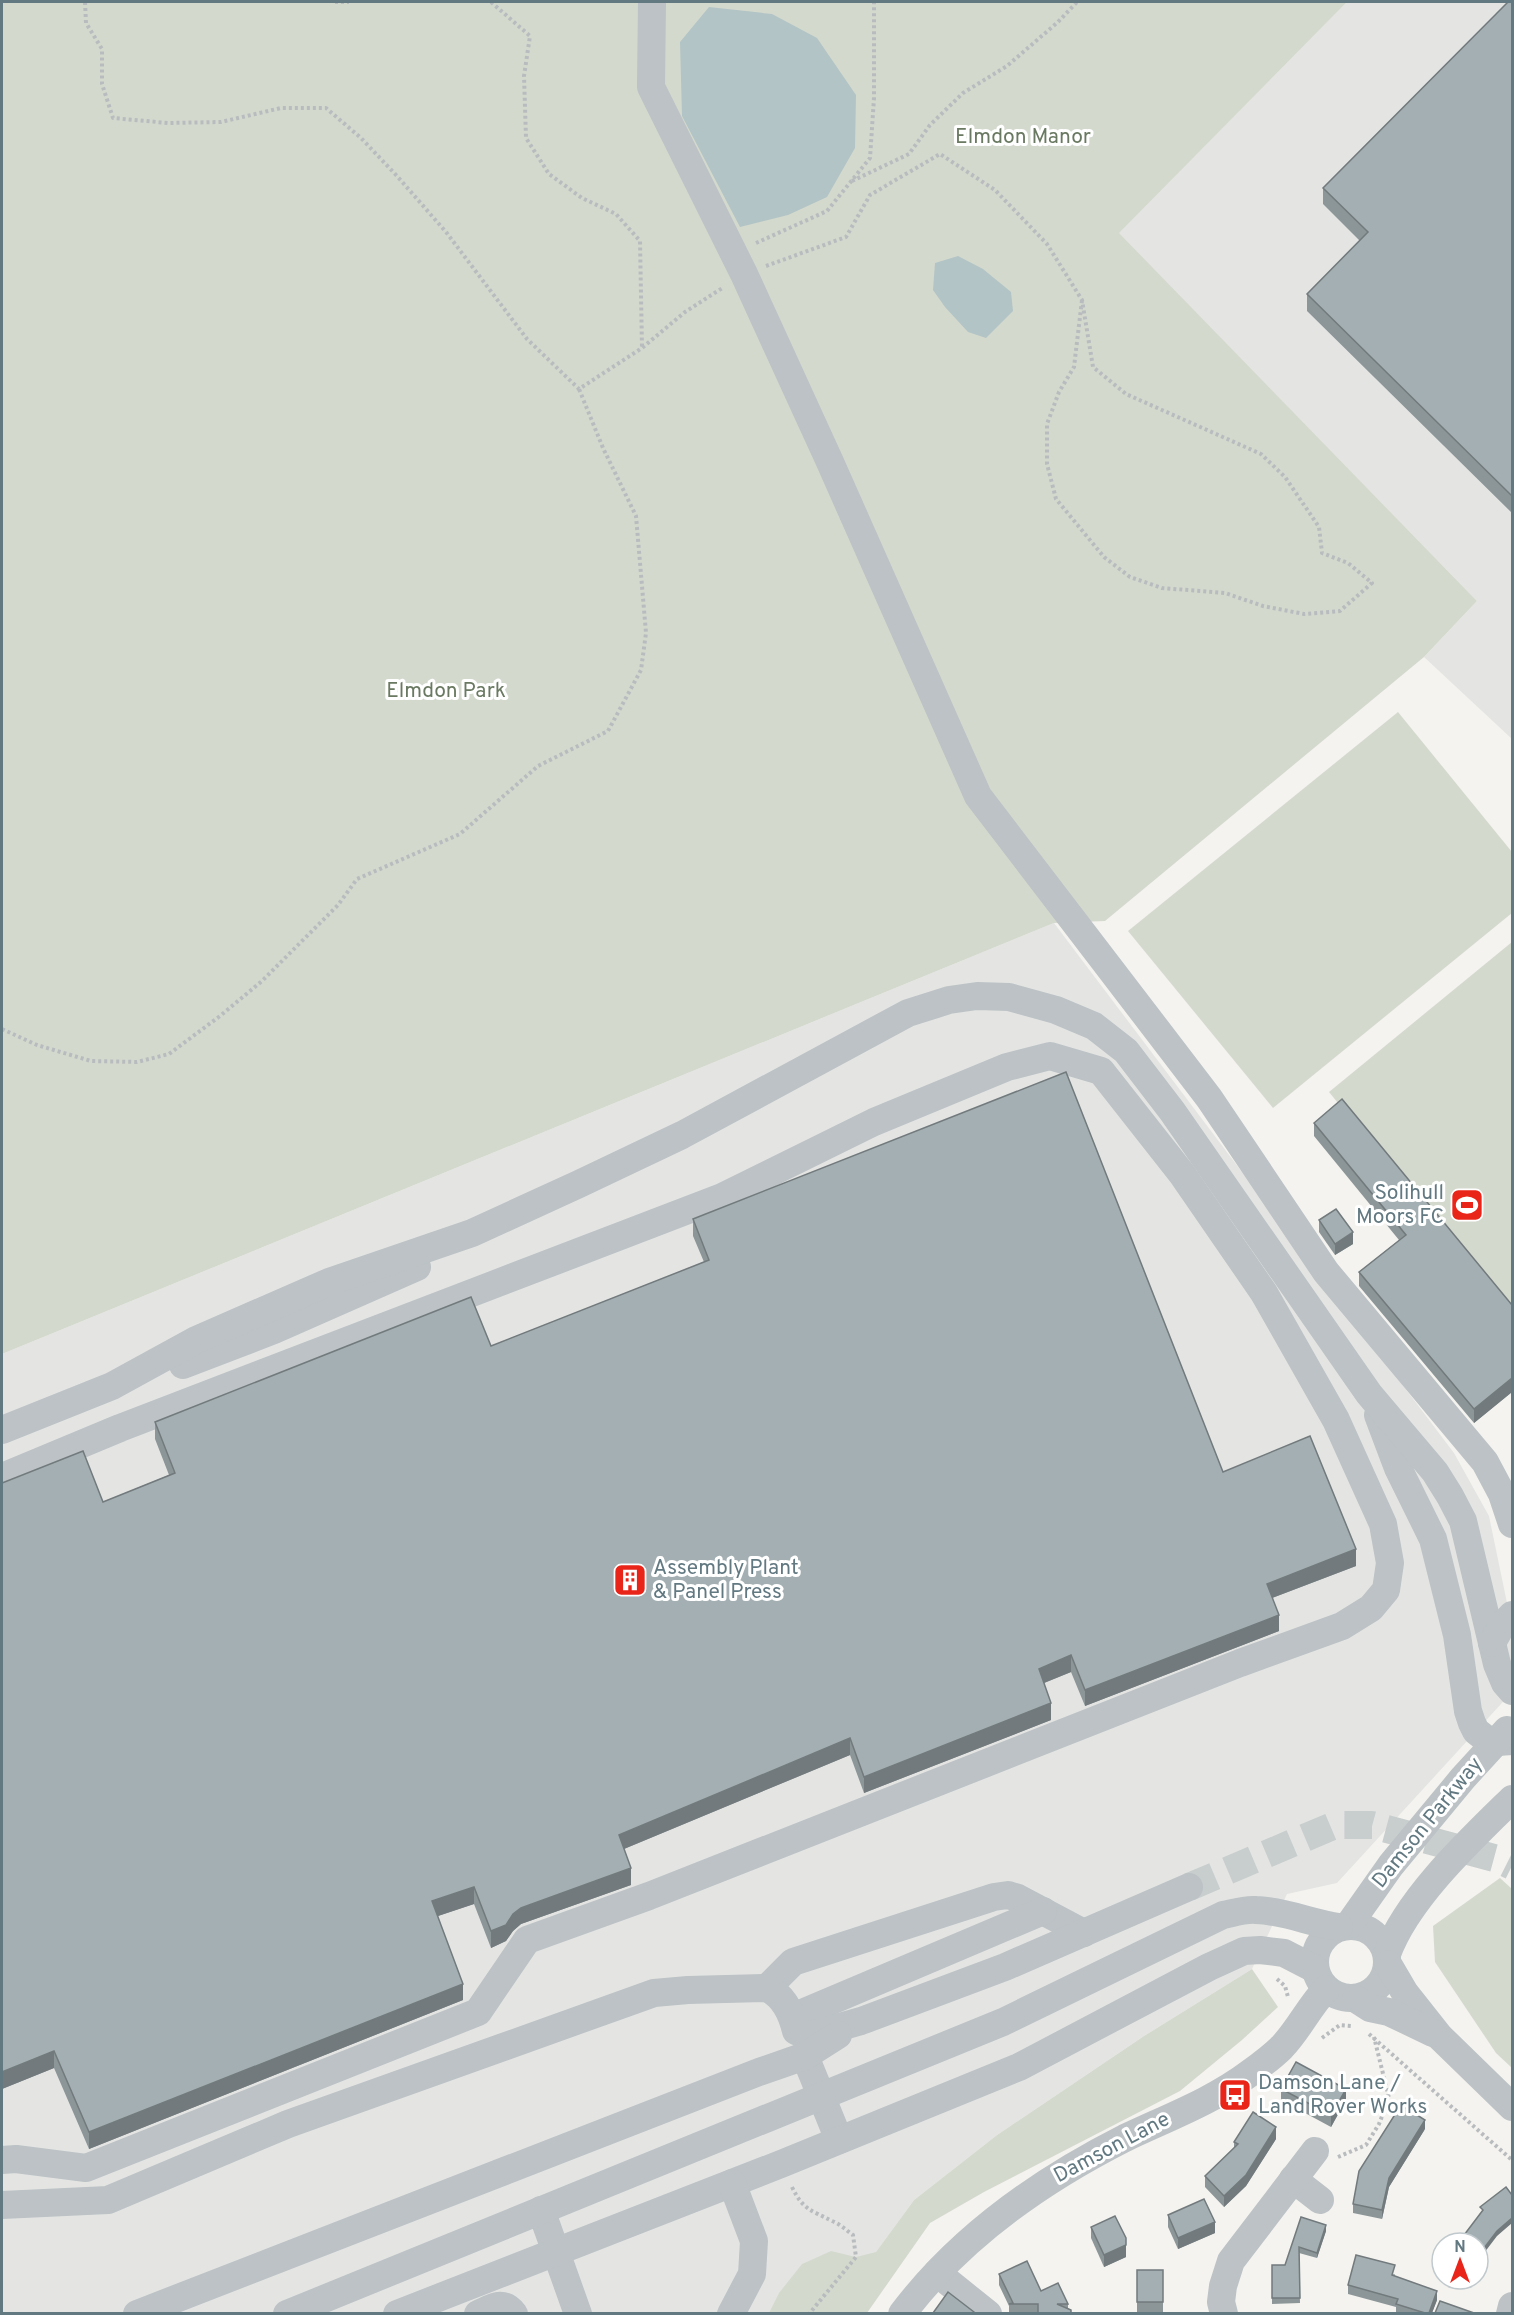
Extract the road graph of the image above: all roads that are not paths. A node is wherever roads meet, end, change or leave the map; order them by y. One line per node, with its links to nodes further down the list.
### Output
1 (652, 2): 5 (street)
2 (1370, 1394): 3 (street); 7 (street); 9 (street)
3 (2, 1430)
4 (2, 1477): 29 (street)
5 (1512, 1524)
6 (1512, 1615): 7 (street)
7 (1492, 1643): 8 (street)
8 (1512, 1691)
9 (1499, 1734): 13 (street, Damson Parkway)
10 (1512, 1799): 15 (street, Damson Parkway)
11 (1189, 1887): 14 (street)
12 (1043, 1911): 14 (street); 18 (street); 20 (street)
13 (1344, 1927): 15 (street); 16 (street); 17 (street)
14 (1084, 1933): 21 (street)
15 (1387, 1959): 19 (street); 23 (street)
16 (1320, 1979): 19 (street); 22 (street); 36 (street, Damson Lane)
17 (1084, 1983): 22 (street); 25 (street)
18 (767, 1988): 20 (street); 33 (street)
19 (1356, 1999): 23 (street)
20 (793, 2017): 21 (street)
21 (861, 2021): 24 (street)
22 (1102, 2023): 27 (street)
23 (1438, 2036): 26 (street)
24 (805, 2056): 25 (street); 38 (street)
25 (821, 2096): 27 (street); 34 (street)
26 (1512, 2107)
27 (839, 2140): 31 (street)
28 (1315, 2151): 30 (street)
29 (2, 2160)
30 (1293, 2179): 32 (street); 47 (street)
31 (732, 2183): 35 (street); 44 (street)
32 (1320, 2200)
33 (2, 2205)
34 (541, 2210): 35 (street); 39 (street)
35 (555, 2252): 40 (street); 43 (street)
36 (937, 2273): 45 (street, Damson Lane); 46 (street)
37 (1512, 2306): 48 (street)
38 (137, 2313)
39 (287, 2313)
40 (397, 2313)
41 (478, 2313): 42 (street)
42 (514, 2313)
43 (578, 2313)
44 (731, 2313)
45 (902, 2313)
46 (988, 2313)
47 (1224, 2313)
48 (1510, 2313)

